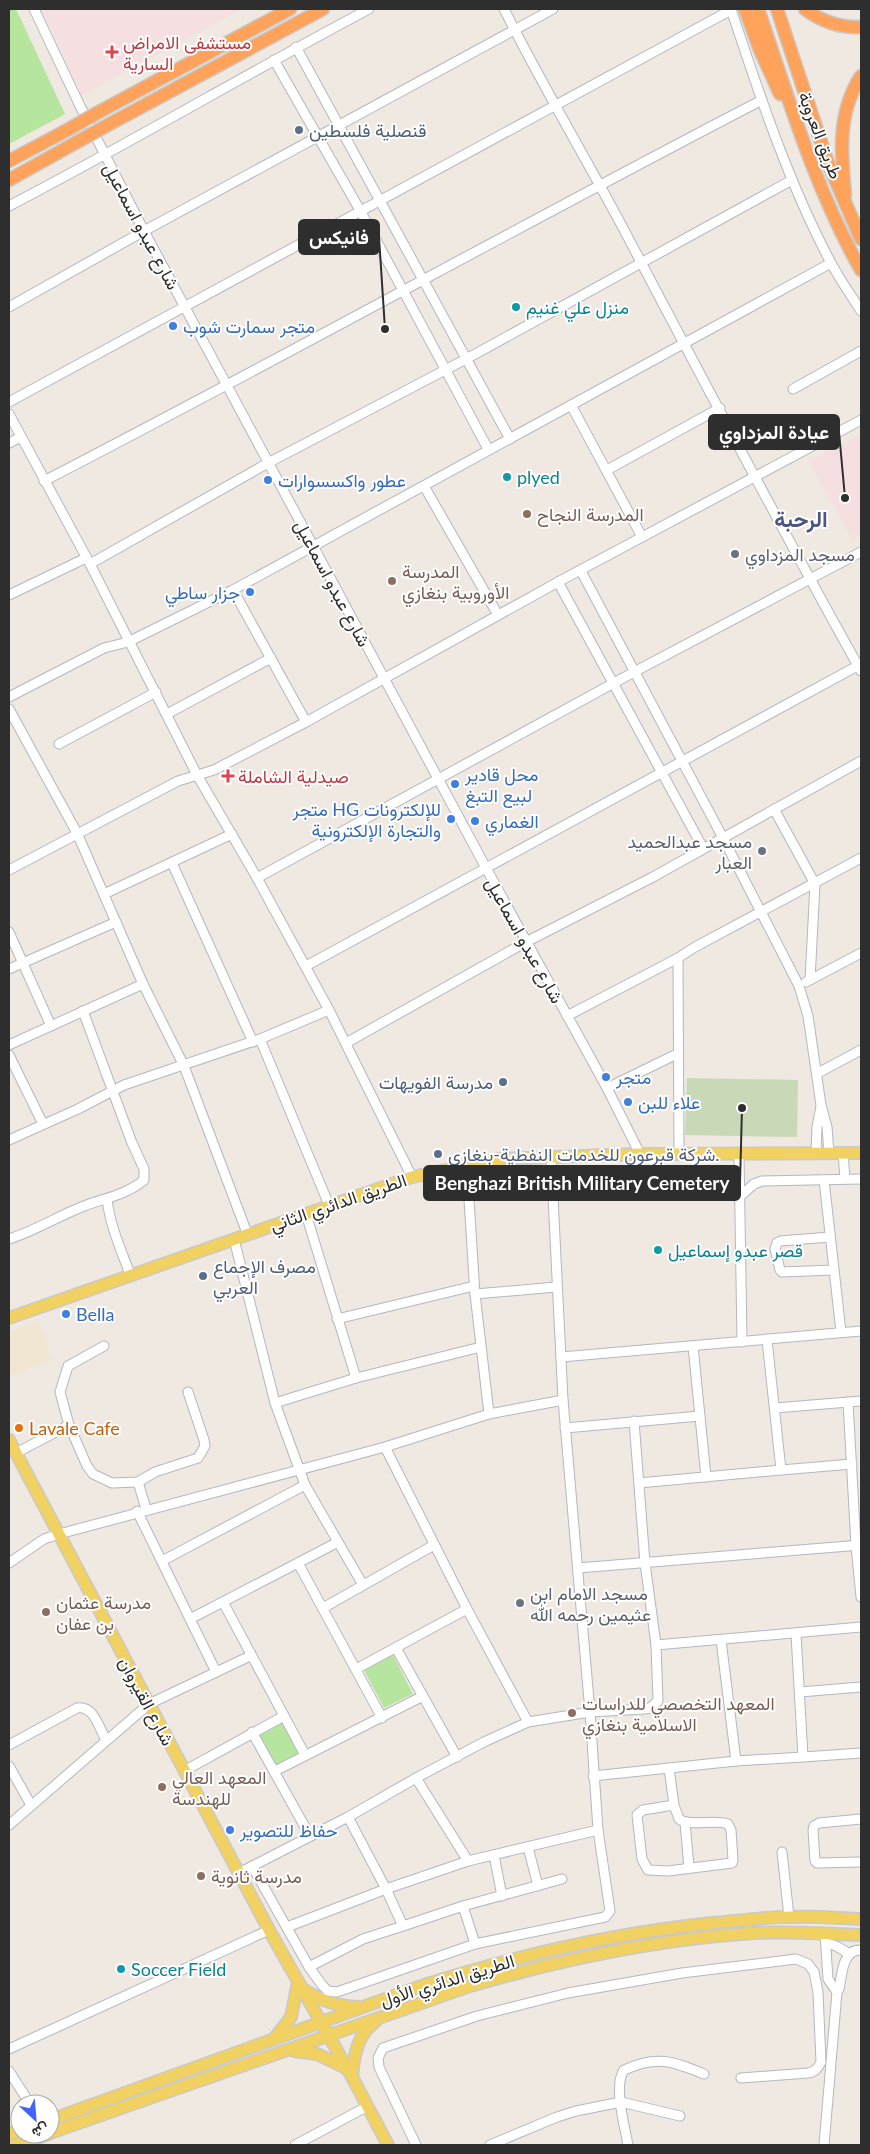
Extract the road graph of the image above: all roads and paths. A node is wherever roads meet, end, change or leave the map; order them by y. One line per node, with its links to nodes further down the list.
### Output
1 (34, 9): 22 (street, شارع عبدو اسماعيل)
2 (290, 9): 23 (highway, bridge)
3 (323, 9): 24 (highway, bridge)
4 (369, 9): 14 (street)
5 (504, 9): 13 (street)
6 (553, 9): 13 (street)
7 (731, 9): 17 (street); 18 (street)
8 (745, 9): 19 (highway)
9 (758, 9): 19 (highway, طريق العروبة)
10 (777, 9): 28 (highway, طريق العروبة)
11 (805, 9): 12 (highway)
12 (861, 27)
13 (515, 30): 18 (street); 20 (street)
14 (296, 48): 15 (street); 20 (street)
15 (274, 60): 21 (street); 22 (street)
16 (861, 76): 28 (highway)
17 (762, 100): 25 (street); 26 (street)
18 (555, 105): 26 (street); 27 (street)
19 (795, 118): 35 (highway, طريق العروبة)
20 (338, 125): 21 (street); 27 (street)
21 (318, 136): 30 (street); 31 (street)
22 (105, 156): 29 (street); 31 (street, شارع عبدو اسماعيل)
23 (9, 161)
24 (9, 180)
25 (792, 180): 33 (street); 34 (street)
26 (599, 184): 33 (street); 36 (street)
27 (381, 201): 30 (street); 36 (street)
28 (846, 205): 32 (highway, طريق العروبة)
29 (9, 206)
30 (360, 212): 37 (street); 38 (street)
31 (144, 230): 38 (street, شارع عبدو اسماعيل); 39 (street)
32 (861, 239)
33 (642, 264): 41 (street); 43 (street)
34 (831, 264): 40 (street); 41 (street)
35 (861, 270)
36 (423, 278): 37 (street); 43 (street)
37 (402, 290): 44 (street); 45 (street)
38 (185, 305): 45 (street, شارع عبدو اسماعيل); 47 (street)
39 (9, 307)
40 (861, 311)
41 (684, 344): 48 (street); 49 (street)
42 (861, 352): 46 (street)
43 (468, 358): 44 (street); 53 (street)
44 (444, 371): 55 (street); 56 (street)
45 (228, 386): 56 (street, شارع عبدو اسماعيل); 59 (street)
46 (793, 389)
47 (9, 402)
48 (571, 405): 53 (street); 57 (street)
49 (720, 408): 57 (street); 58 (street)
50 (9, 414): 52 (street)
51 (861, 420): 58 (street)
52 (21, 437): 54 (street); 59 (street)
53 (510, 439): 55 (street)
54 (9, 443)
55 (488, 449): 60 (street)
56 (268, 463): 62 (street, شارع عبدو اسماعيل); 64 (street)
57 (607, 470): 61 (street)
58 (754, 477): 61 (street); 66 (street)
59 (44, 481): 64 (street)
60 (424, 486): 62 (street); 70 (street)
61 (642, 538): 65 (street)
62 (313, 547): 68 (street); 75 (street, شارع عبدو اسماعيل)
63 (861, 552): 66 (street)
64 (88, 561): 69 (street); 71 (street)
65 (580, 571): 67 (street); 74 (street)
66 (811, 578): 73 (street); 74 (street)
67 (558, 582): 70 (street); 76 (street)
68 (233, 590): 71 (street); 72 (street)
69 (9, 594)
70 (498, 615): 75 (street)
71 (128, 642): 77 (street); 78 (street)
72 (271, 658): 80 (street); 81 (street)
73 (860, 667): 84 (street)
74 (634, 672): 76 (street); 84 (street)
75 (384, 678): 81 (street); 87 (street, شارع عبدو اسماعيل)
76 (613, 684): 85 (street); 87 (street)
77 (156, 692): 80 (street); 82 (street)
78 (9, 697)
79 (9, 709): 89 (street)
80 (167, 714): 86 (street)
81 (306, 722): 86 (street)
82 (59, 744)
83 (861, 761): 88 (street)
84 (681, 762): 85 (street); 91 (street)
85 (661, 772): 92 (street); 95 (street)
86 (197, 775): 89 (street); 90 (street)
87 (438, 778): 95 (street, شارع عبدو اسماعيل); 97 (street)
88 (774, 809): 91 (street); 98 (street)
89 (77, 833): 96 (street); 99 (street)
90 (232, 834): 94 (street); 97 (street)
91 (722, 838): 92 (street); 100 (street)
92 (703, 848): 103 (street)
93 (861, 858): 98 (street)
94 (172, 863): 99 (street); 116 (street)
95 (486, 868): 103 (street, شارع عبدو اسماعيل); 107 (street)
96 (9, 870)
97 (258, 878): 107 (street)
98 (815, 884): 100 (street); 109 (street)
99 (104, 894): 101 (street)
100 (761, 912): 105 (street); 111 (street)
101 (116, 922): 106 (street); 110 (street)
102 (9, 932): 106 (street)
103 (526, 942): 114 (street, شارع عبدو اسماعيل); 117 (street)
104 (861, 953): 109 (street)
105 (678, 958): 114 (street); 120 (street)
106 (22, 963): 108 (street); 115 (street)
107 (306, 966): 112 (street)
108 (9, 969)
109 (810, 980): 111 (street)
110 (143, 984): 113 (street); 122 (street)
111 (798, 986): 123 (street)
112 (329, 1010): 116 (street); 117 (street)
113 (83, 1011): 115 (street); 125 (street)
114 (567, 1016): 124 (street, شارع عبدو اسماعيل)
115 (51, 1026): 118 (street)
116 (256, 1040): 122 (street); 144 (street)
117 (346, 1043): 137 (street)
118 (9, 1045)
119 (861, 1050): 123 (street)
120 (677, 1054): 124 (street); 134 (street)
121 (9, 1055): 127 (street)
122 (184, 1066): 125 (street); 146 (street)
123 (818, 1073): 126 (street)
124 (607, 1088): 133 (street, شارع عبدو اسماعيل)
125 (111, 1090): 127 (street); 143 (street)
126 (821, 1105): 130 (street); 131 (street)
127 (43, 1124): 128 (street)
128 (9, 1140)
129 (861, 1152): 132 (main road, الطريق الدائري الثاني)
130 (816, 1153): 131 (main road, الطريق الدائري الثاني); 135 (main road, الطريق الدائري الثاني)
131 (829, 1153): 132 (main road, الطريق الدائري الثاني)
132 (843, 1153): 139 (street)
133 (640, 1154): 134 (main road, الطريق الدائري الثاني); 136 (main road, الطريق الدائري الثاني)
134 (679, 1154): 135 (main road, الطريق الدائري الثاني)
135 (739, 1154): 142 (street)
136 (551, 1156): 137 (main road, الطريق الدائري الثاني); 141 (street)
137 (412, 1177): 144 (main road, الطريق الدائري الثاني)
138 (861, 1178): 139 (street)
139 (845, 1179): 140 (street)
140 (824, 1180): 142 (street); 147 (street)
141 (552, 1188): 152 (street); 153 (street)
142 (738, 1198): 159 (street)
143 (108, 1199): 148 (street); 151 (street)
144 (329, 1205): 145 (main road, الطريق الدائري الثاني)
145 (306, 1214): 146 (main road, الطريق الدائري الثاني); 155 (street)
146 (247, 1233): 149 (main road, الطريق الدائري الثاني)
147 (830, 1236): 150 (street); 150 (street)
148 (9, 1239)
149 (234, 1239): 151 (main road, الطريق الدائري الثاني); 168 (street)
150 (833, 1270): 157 (street)
151 (130, 1274): 154 (main road, الطريق الدائري الثاني)
152 (556, 1287): 153 (street); 163 (street)
153 (474, 1290): 155 (street); 162 (street)
154 (9, 1318)
155 (337, 1319): 164 (street)
156 (861, 1331): 157 (street)
157 (841, 1332): 158 (street)
158 (767, 1340): 159 (street); 170 (street)
159 (742, 1342): 161 (street)
160 (104, 1346): 174 (street)
161 (693, 1346): 163 (street); 172 (street)
162 (481, 1347): 164 (street); 171 (street)
163 (561, 1357): 166 (street)
164 (356, 1378): 168 (street)
165 (188, 1392): 183 (street)
166 (563, 1400): 171 (street); 175 (street)
167 (861, 1401): 169 (street)
168 (275, 1402): 180 (street)
169 (848, 1402): 170 (street); 179 (street)
170 (775, 1408): 181 (street)
171 (490, 1414): 177 (street)
172 (700, 1416): 173 (street); 182 (street)
173 (634, 1421): 175 (street); 184 (street)
174 (69, 1425): 178 (street); 183 (street)
175 (565, 1428): 195 (street)
176 (9, 1440): 178 (main road, شارع القيروان)
177 (385, 1446): 180 (street); 189 (street)
178 (16, 1453): 187 (main road, شارع القيروان)
179 (852, 1464): 181 (street); 190 (street)
180 (299, 1470): 185 (street); 186 (street)
181 (781, 1470): 182 (street)
182 (706, 1477): 184 (street)
183 (138, 1482): 186 (street)
184 (639, 1484): 194 (street)
185 (305, 1485): 188 (street); 191 (street)
186 (142, 1510): 187 (street); 191 (street)
187 (59, 1534): 192 (street); 213 (main road, شارع القيروان)
188 (338, 1542): 193 (street); 196 (street)
189 (434, 1545): 196 (street); 200 (street)
190 (859, 1546): 194 (street); 197 (street)
191 (162, 1562): 201 (street)
192 (9, 1563)
193 (298, 1563): 198 (street); 199 (street)
194 (645, 1563): 195 (street); 205 (street)
195 (578, 1568): 214 (street)
196 (362, 1585): 199 (street)
197 (861, 1596)
198 (224, 1602): 201 (street); 207 (street)
199 (323, 1608): 208 (street)
200 (467, 1609): 206 (street); 217 (street)
201 (190, 1619): 209 (street)
202 (861, 1627): 203 (street)
203 (796, 1634): 204 (street); 211 (street)
204 (721, 1640): 205 (street); 225 (street)
205 (656, 1645): 214 (street)
206 (396, 1648): 208 (street); 212 (street)
207 (250, 1656): 209 (street); 215 (street)
208 (356, 1669): 216 (street)
209 (216, 1672): 213 (street)
210 (861, 1687): 211 (street)
211 (800, 1692): 224 (street)
212 (423, 1696): 216 (street); 223 (street)
213 (149, 1704): 219 (street); 228 (main road, شارع القيروان)
214 (590, 1712): 217 (street); 230 (street)
215 (284, 1716): 218 (street); 222 (street)
216 (382, 1718): 222 (street)
217 (528, 1722): 223 (street)
218 (252, 1732): 228 (street); 229 (street)
219 (106, 1740): 220 (street); 232 (street)
220 (9, 1745)
221 (861, 1753): 224 (street)
222 (305, 1755): 229 (street)
223 (457, 1757): 231 (street)
224 (803, 1757): 225 (street)
225 (736, 1761): 227 (street)
226 (9, 1766): 232 (street)
227 (669, 1768): 230 (street); 233 (street)
228 (184, 1770): 247 (main road, شارع القيروان)
229 (274, 1771): 239 (street)
230 (593, 1776): 238 (street)
231 (416, 1778): 234 (street); 243 (street)
232 (32, 1805): 237 (street)
233 (674, 1805): 236 (street); 246 (street)
234 (348, 1817): 239 (street); 250 (street)
235 (861, 1818): 244 (street)
236 (686, 1822): 246 (street); 246 (street)
237 (9, 1825)
238 (598, 1830): 240 (street); 260 (street)
239 (310, 1836): 245 (street)
240 (528, 1847): 242 (street); 249 (street)
241 (782, 1852): 253 (street)
242 (494, 1855): 243 (street); 251 (street)
243 (468, 1861): 250 (street)
244 (861, 1862)
245 (252, 1866): 247 (street); 256 (street)
246 (689, 1868)
247 (239, 1873): 257 (main road, شارع القيروان)
248 (562, 1879): 249 (street)
249 (538, 1886): 251 (street)
250 (386, 1889): 255 (street); 256 (street)
251 (502, 1896): 252 (street)
252 (463, 1906): 255 (street); 260 (street)
253 (789, 1917): 254 (main road, الطريق الدائري الأول); 268 (main road, الطريق الدائري الأول)
254 (861, 1919)
255 (402, 1926): 263 (street)
256 (287, 1927): 263 (street)
257 (269, 1930): 264 (main road, شارع القيروان); 273 (street)
258 (861, 1935): 259 (main road, الطريق الدائري الأول)
259 (826, 1939): 262 (street); 265 (street); 269 (main road, الطريق الدائري الأول)
260 (475, 1944): 263 (street)
261 (861, 1950): 262 (street)
262 (850, 1954): 265 (street)
263 (309, 1967)
264 (299, 1985): 268 (main road); 270 (main road, شارع القيروان); 272 (main road)
265 (836, 1992): 267 (street)
266 (818, 2003): 267 (street); 278 (street); 287 (street)
267 (836, 2005): 290 (street)
268 (362, 2008): 270 (main road, الطريق الدائري الأول)
269 (382, 2017): 271 (main road, الطريق الدائري الأول); 276 (main road)
270 (321, 2022): 271 (main road, شارع القيروان); 272 (main road, الطريق الدائري الأول)
271 (329, 2036): 274 (main road, الطريق الدائري الأول); 276 (main road, شارع القيروان)
272 (273, 2040): 282 (main road, الطريق الدائري الأول)
273 (9, 2049)
274 (287, 2051): 276 (main road); 284 (main road, الطريق الدائري الأول)
275 (9, 2071): 279 (street)
276 (350, 2073): 281 (main road, شارع القيروان)
277 (704, 2074): 280 (street)
278 (741, 2078)
279 (24, 2094)
280 (621, 2102): 283 (street); 288 (street); 289 (street)
281 (368, 2106): 285 (street); 286 (main road, شارع القيروان)
282 (60, 2116)
283 (680, 2116)
284 (60, 2130)
285 (294, 2145)
286 (388, 2145)
287 (416, 2145)
288 (490, 2145)
289 (628, 2145)
290 (824, 2145)

